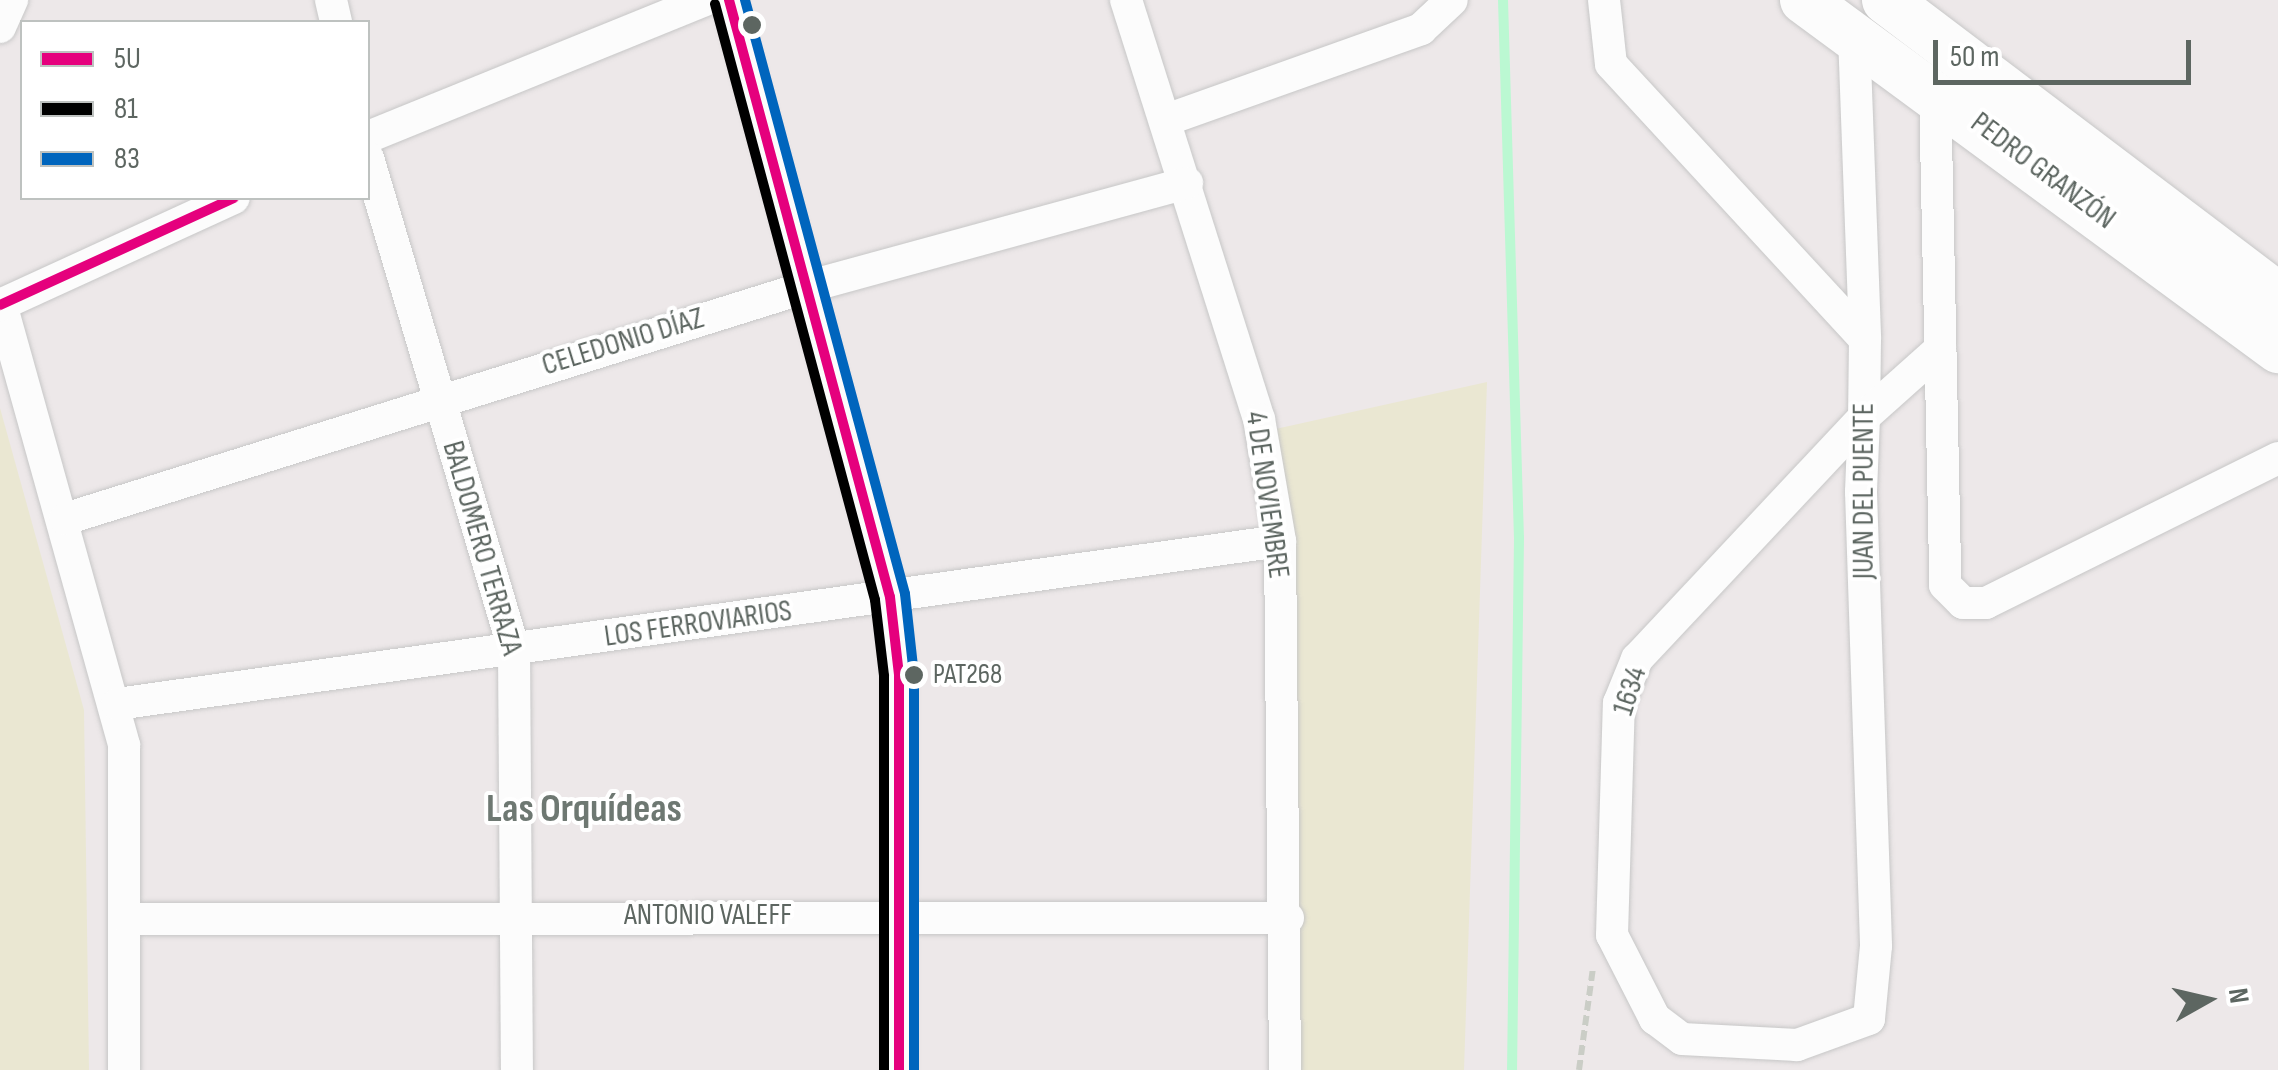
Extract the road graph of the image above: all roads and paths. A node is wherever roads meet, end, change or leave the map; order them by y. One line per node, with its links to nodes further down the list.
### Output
1 (12, 0): 9 (street)
2 (705, 0): 13 (street)
3 (729, 0): 17 (street)
4 (1126, 0): 12 (street, 4 DE NOVIEMBRE)
5 (1452, 0): 12 (street)
6 (1604, 0): 20 (street)
7 (1804, 0): 10 (main road, PEDRO GRANZÓN)
8 (1886, 0): 18 (main road, PEDRO GRANZÓN)
9 (0, 26)
10 (1854, 36): 11 (main road, PEDRO GRANZÓN); 20 (street, JUAN DEL PUENTE)
11 (1935, 89): 21 (main road, PEDRO GRANZÓN); 22 (street)
12 (1166, 120): 15 (street, 4 DE NOVIEMBRE)
13 (370, 136)
14 (370, 165): 23 (street, BALDOMERO TERRAZA)
15 (1187, 183): 17 (street, CELEDONIO DÍAZ); 27 (street, 4 DE NOVIEMBRE)
16 (230, 200): 19 (street)
17 (810, 286): 23 (street, CELEDONIO DÍAZ); 28 (street)
18 (2278, 296)
19 (1, 304): 26 (street)
20 (1865, 340): 24 (street, JUAN DEL PUENTE)
21 (2278, 348)
22 (1940, 349): 24 (street, 1634); 25 (street)
23 (439, 398): 26 (street, CELEDONIO DÍAZ); 29 (street, BALDOMERO TERRAZA)
24 (1864, 417): 35 (street, 1634); 36 (street, JUAN DEL PUENTE)
25 (2278, 458)
26 (65, 520): 30 (street)
27 (1280, 542): 28 (street, LOS FERROVIARIOS); 33 (street, 4 DE NOVIEMBRE)
28 (890, 598): 29 (street, LOS FERROVIARIOS); 31 (street)
29 (514, 650): 30 (street, LOS FERROVIARIOS); 32 (street, BALDOMERO TERRAZA)
30 (117, 704): 34 (street)
31 (902, 915): 32 (street, ANTONIO VALEFF); 33 (street, ANTONIO VALEFF); 39 (street)
32 (520, 916): 34 (street, ANTONIO VALEFF); 38 (street, BALDOMERO TERRAZA)
33 (1288, 918): 40 (street, 4 DE NOVIEMBRE)
34 (128, 919): 37 (street)
35 (1611, 920): 36 (street, 1634); 41 (path)
36 (1712, 1048)
37 (124, 1070)
38 (518, 1070)
39 (899, 1070)
40 (1285, 1070)
41 (1578, 1070)

